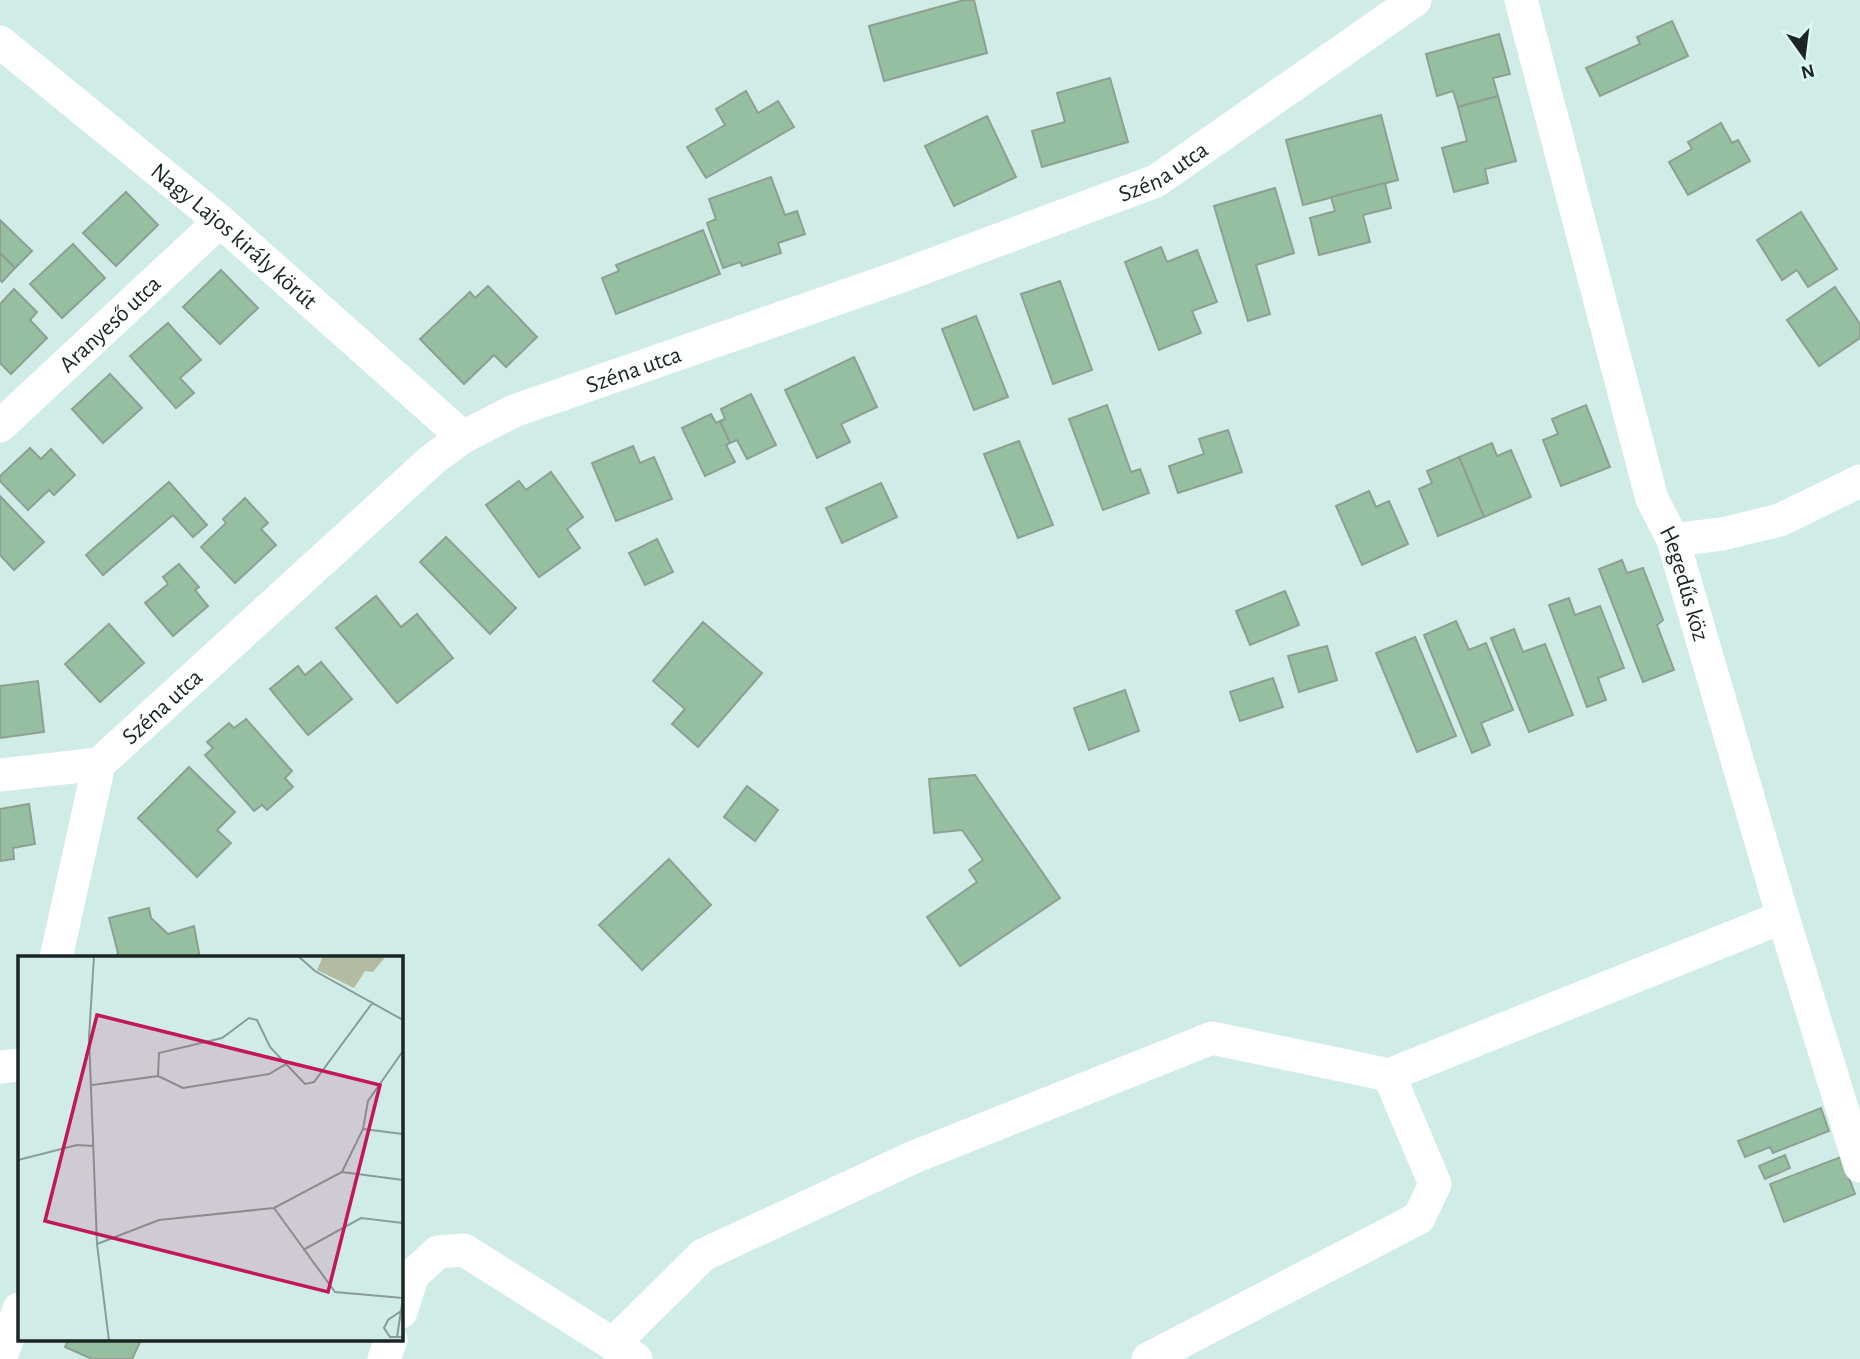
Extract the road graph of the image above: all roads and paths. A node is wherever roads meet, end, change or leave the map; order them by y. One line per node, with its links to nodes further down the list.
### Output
1 (1415, 0): 6 (street, Széna utca)
2 (1521, 0): 8 (street, Hegedűs köz)
3 (0, 43): 4 (street, Nagy Lajos király körút)
4 (220, 221): 5 (street, Aranyeső utca); 6 (street, Nagy Lajos király körút)
5 (0, 426)
6 (463, 437): 9 (street, Széna utca)
7 (1860, 481): 8 (street)
8 (1673, 540): 11 (street, Hegedűs köz)
9 (99, 764): 10 (street); 12 (street, Széna utca)
10 (0, 775)
11 (1783, 917): 15 (street); 16 (street, Hegedűs köz)
12 (55, 956)
13 (18, 1065): 14 (street)
14 (0, 1067)
15 (1389, 1075): 20 (street); 23 (street)
16 (1860, 1166)
17 (402, 1309): 20 (street)
18 (18, 1312): 21 (street)
19 (390, 1342): 22 (street)
20 (625, 1351)
21 (0, 1359)
22 (384, 1359)
23 (1148, 1359)

